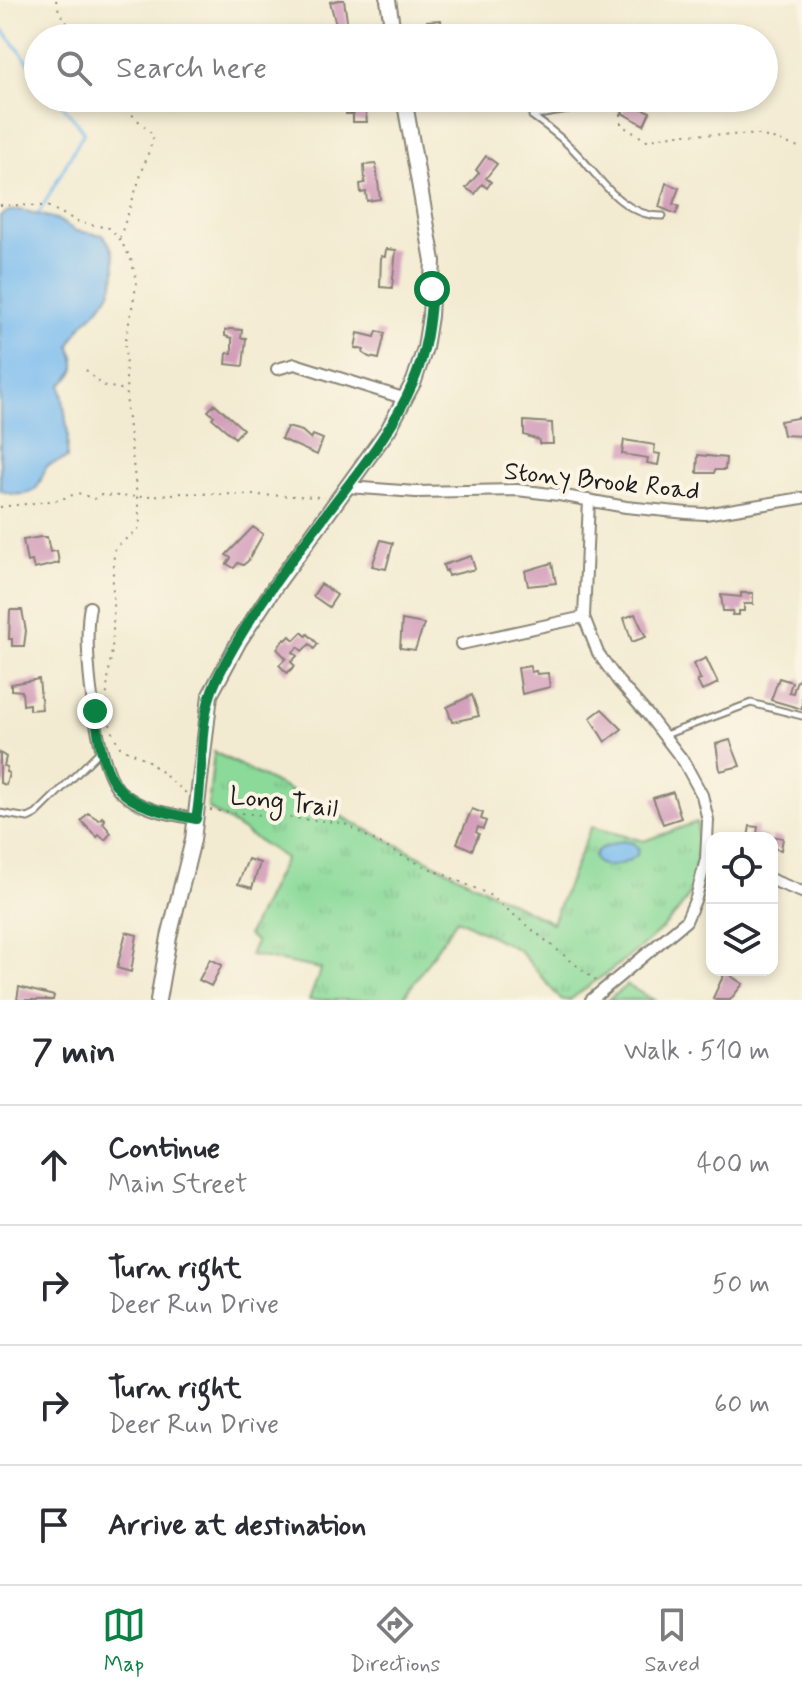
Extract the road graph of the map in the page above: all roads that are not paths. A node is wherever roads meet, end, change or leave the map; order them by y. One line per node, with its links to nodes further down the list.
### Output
1 (388, 0): 2 (main road)
2 (392, 24)
3 (406, 112): 7 (main road)
4 (556, 112): 5 (lane)
5 (663, 216)
6 (277, 369): 7 (street)
7 (406, 399): 8 (main road)
8 (343, 493): 10 (street, Stony Brook Road); 18 (main road)
9 (802, 498): 10 (street, Stony Brook Road)
10 (589, 500): 12 (street)
11 (90, 607): 16 (street)
12 (584, 617): 13 (street); 15 (street)
13 (461, 644)
14 (802, 716): 15 (lane)
15 (664, 735): 19 (street)
16 (100, 751): 17 (lane); 18 (street)
17 (0, 813)
18 (196, 819): 23 (main road)
19 (708, 832)
20 (706, 869): 24 (street)
21 (778, 882): 22 (street)
22 (802, 892)
23 (158, 1000)
24 (591, 1000)

